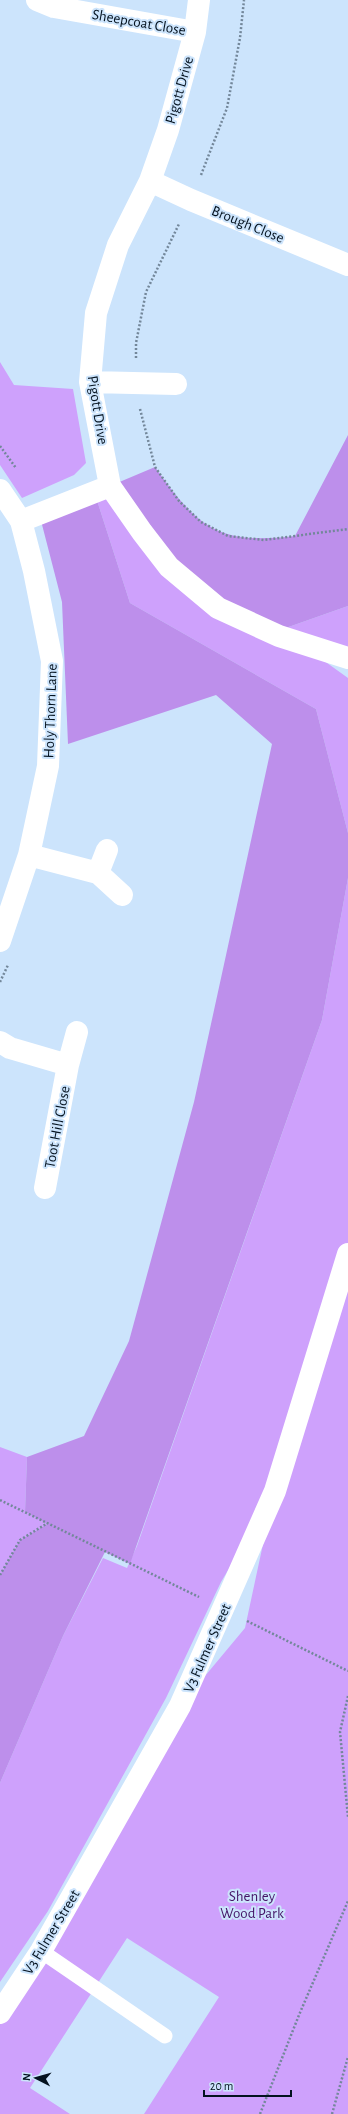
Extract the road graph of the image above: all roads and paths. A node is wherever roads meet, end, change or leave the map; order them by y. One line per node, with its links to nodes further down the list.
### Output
1 (37, 0): 4 (street, Sheepcoat Close)
2 (199, 0): 4 (street, Pigott Drive)
3 (244, 0): 6 (path)
4 (195, 32): 5 (street, Pigott Drive)
5 (150, 180): 6 (street, Brough Close); 8 (street, Pigott Drive)
6 (191, 200): 7 (street, Brough Close); 9 (path)
7 (348, 265)
8 (90, 382): 9 (street); 11 (street, Pigott Drive)
9 (136, 384): 10 (street); 14 (path)
10 (176, 384)
11 (110, 486): 13 (street); 15 (street, Pigott Drive)
12 (0, 490): 13 (street, Holy Thorn Lane)
13 (21, 521): 17 (street, Holy Thorn Lane)
14 (348, 529)
15 (348, 658)
16 (107, 850): 18 (street)
17 (29, 855): 18 (street); 20 (street, Holy Thorn Lane)
18 (98, 873): 19 (street)
19 (122, 895)
20 (0, 941)
21 (77, 1032): 23 (street, Toot Hill Close)
22 (0, 1042): 23 (street, Toot Hill Close)
23 (68, 1065): 24 (street, Toot Hill Close)
24 (45, 1188)
25 (348, 1254): 35 (street, V3 Fulmer Street)
26 (0, 1500): 27 (path)
27 (47, 1524): 28 (path); 29 (path)
28 (0, 1575)
29 (206, 1601)
30 (241, 1618): 31 (path)
31 (348, 1671)
32 (348, 1696): 33 (path)
33 (348, 1817)
34 (348, 1901): 39 (path)
35 (41, 1951): 36 (street, V3 Fulmer Street); 37 (lane)
36 (0, 2012)
37 (165, 2036)
38 (348, 2057): 40 (path)
39 (260, 2114)
40 (332, 2114)

